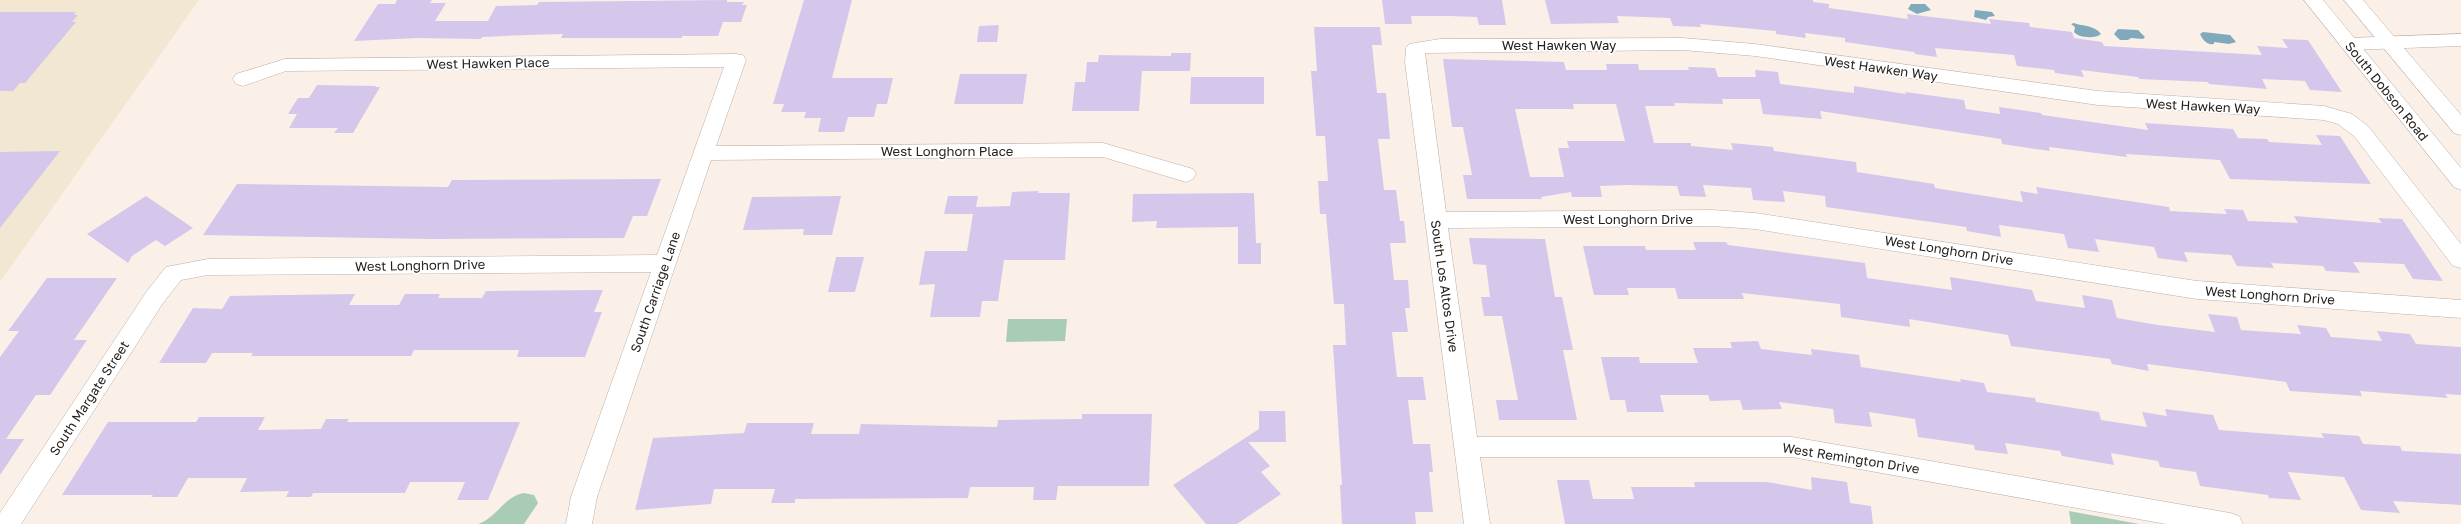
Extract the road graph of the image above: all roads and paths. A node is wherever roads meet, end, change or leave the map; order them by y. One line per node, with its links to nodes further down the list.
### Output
1 (2313, 0): 5 (main road, South Dobson Road)
2 (2353, 0): 4 (main road)
3 (2461, 40): 4 (main road)
4 (2389, 43): 5 (main road); 9 (main road)
5 (2349, 44): 12 (main road, South Dobson Road)
6 (1416, 48): 13 (main road, South Los Altos Drive); 14 (main road, West Hawken Way)
7 (736, 60): 8 (main road, West Hawken Place); 10 (main road, South Carriage Lane)
8 (243, 79)
9 (2461, 128)
10 (704, 153): 11 (main road, West Longhorn Place); 15 (main road, South Carriage Lane)
11 (1186, 174)
12 (2461, 182)
13 (1436, 220): 17 (main road, West Longhorn Drive); 18 (main road, South Los Altos Drive)
14 (2461, 260)
15 (666, 263): 16 (main road, West Longhorn Drive); 20 (main road, South Carriage Lane)
16 (174, 273): 19 (main road, South Margate Street)
17 (2461, 309)
18 (1467, 447): 21 (main road, South Los Altos Drive); 22 (main road, West Remington Drive)
19 (7, 524)
20 (578, 524)
21 (1477, 524)
22 (2230, 524)

